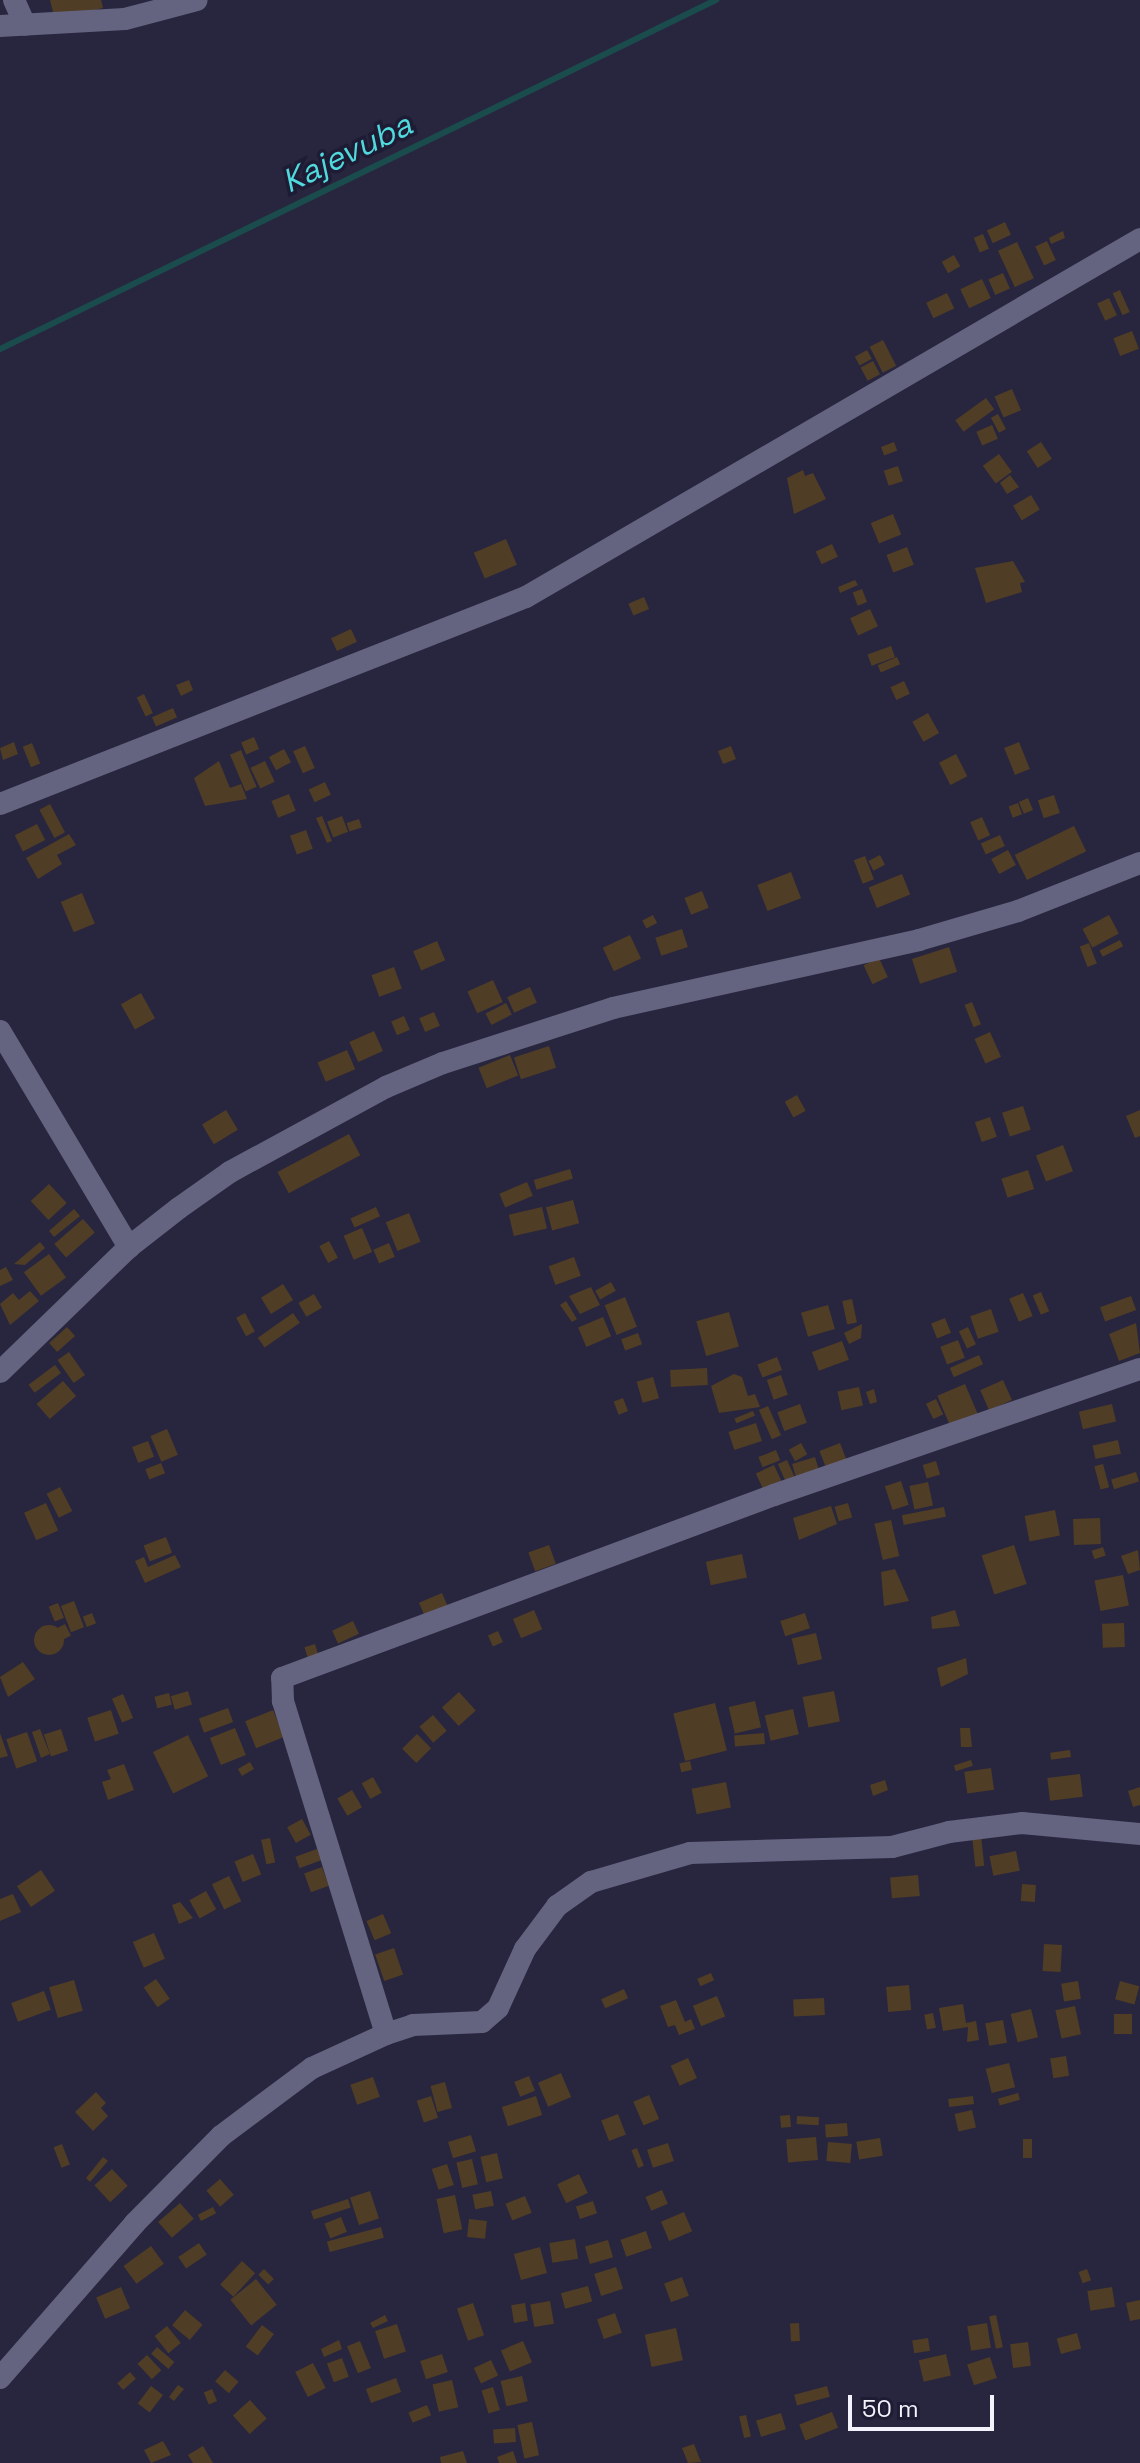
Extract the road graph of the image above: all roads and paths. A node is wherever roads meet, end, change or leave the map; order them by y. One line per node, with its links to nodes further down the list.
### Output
1 (14, 0): 3 (street)
2 (197, 0): 3 (street)
3 (25, 25): 4 (street)
4 (0, 26)
5 (1140, 239): 6 (street)
6 (0, 804)
7 (1140, 863): 9 (street)
8 (0, 1031): 9 (street)
9 (129, 1247): 11 (street)
10 (1140, 1369): 13 (street)
11 (0, 1372)
12 (1140, 1834): 13 (street)
13 (386, 2034): 14 (street)
14 (0, 2378)

